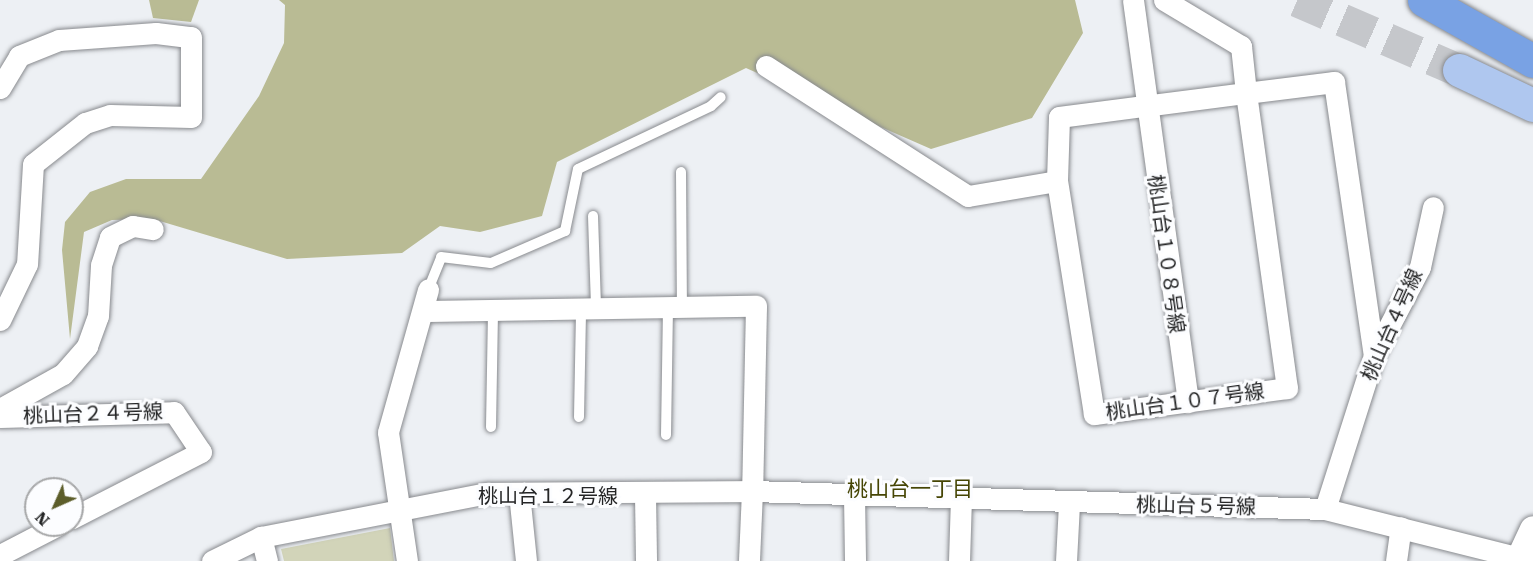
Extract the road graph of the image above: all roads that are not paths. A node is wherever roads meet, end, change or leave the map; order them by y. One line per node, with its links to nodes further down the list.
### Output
1 (1133, 0): 13 (street, 桃山台１０８号線)
2 (1164, 0): 10 (street)
3 (1424, 0): 6 (highway)
4 (1460, 0): 5 (highway)
5 (1533, 36)
6 (1533, 61)
7 (766, 66): 15 (street)
8 (1459, 70): 12 (main road)
9 (0, 88): 24 (street)
10 (1246, 93): 13 (street, 桃山台１０７号線); 25 (street, 桃山台１０７号線); 26 (street, 桃山台１０７号線)
11 (721, 97): 19 (lane)
12 (1533, 105)
13 (1144, 106): 15 (street, 桃山台１０７号線); 26 (street, 桃山台１０８号線)
14 (681, 172): 20 (lane)
15 (1058, 182): 26 (street, 桃山台１０７号線)
16 (1432, 207): 25 (street, 桃山台４号線)
17 (593, 216): 21 (lane)
18 (153, 229): 27 (street)
19 (428, 290): 23 (street)
20 (675, 307): 21 (street); 31 (lane); 32 (street)
21 (589, 308): 22 (street); 29 (lane)
22 (493, 310): 23 (street); 30 (lane)
23 (423, 311): 38 (street)
24 (0, 320)
25 (1374, 355): 39 (street, 桃山台４号線)
26 (1188, 402)
27 (0, 409)
28 (0, 417): 40 (street, 桃山台２４号線)
29 (579, 417)
30 (491, 427)
31 (666, 435)
32 (752, 491): 34 (street, 桃山台１２号線); 35 (street, 桃山台１２号線); 52 (street)
33 (519, 493): 34 (street, 桃山台１２号線); 38 (street, 桃山台１２号線); 50 (street)
34 (645, 495): 51 (street)
35 (854, 495): 36 (street, 桃山台５号線); 53 (street)
36 (961, 500): 37 (street, 桃山台５号線); 54 (street)
37 (1069, 504): 39 (street, 桃山台５号線); 55 (street)
38 (400, 508): 44 (street, 桃山台１２号線); 49 (street)
39 (1325, 509): 41 (street, 桃山台５号線)
40 (84, 512)
41 (1401, 527): 46 (street, 桃山台５号線); 56 (street)
42 (1533, 529): 46 (street)
43 (35, 537): 45 (street)
44 (261, 537): 47 (street, 桃山台１２号線); 48 (street)
45 (0, 555)
46 (1524, 560)
47 (212, 561)
48 (267, 561)
49 (407, 561)
50 (526, 561)
51 (646, 561)
52 (748, 561)
53 (855, 561)
54 (959, 561)
55 (1066, 561)
56 (1396, 561)

